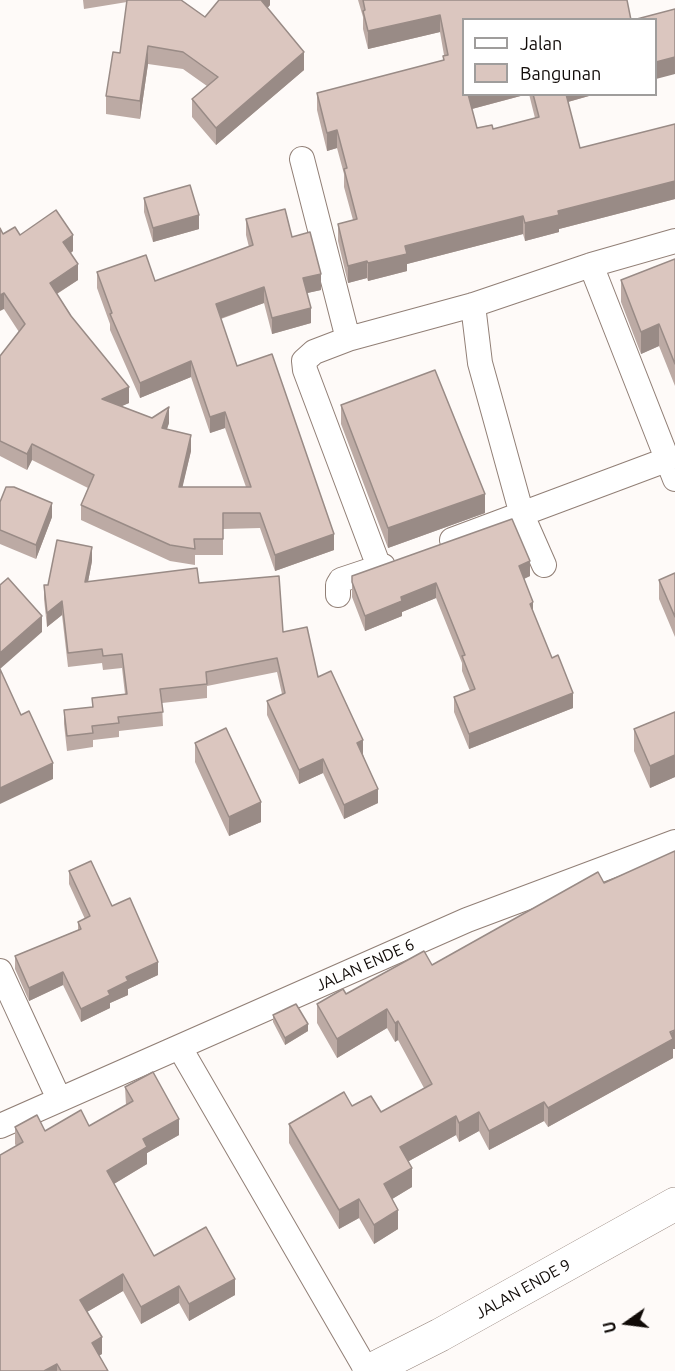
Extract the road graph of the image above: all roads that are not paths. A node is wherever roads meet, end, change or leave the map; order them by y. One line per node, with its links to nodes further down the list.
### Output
1 (302, 159): 5 (street)
2 (675, 241): 3 (street)
3 (591, 265): 4 (street); 6 (street)
4 (472, 305): 5 (street); 7 (street)
5 (348, 339): 10 (street)
6 (671, 470): 7 (street)
7 (522, 515): 8 (street); 9 (street)
8 (434, 547)
9 (544, 565)
10 (338, 595)
11 (675, 842): 13 (street, JALAN ENDE 6)
12 (0, 971): 14 (street)
13 (180, 1048): 14 (street, JALAN ENDE 6); 17 (street)
14 (59, 1099): 15 (street, JALAN ENDE 6)
15 (0, 1126)
16 (675, 1204): 17 (highway, JALAN ENDE 9)
17 (368, 1371)

